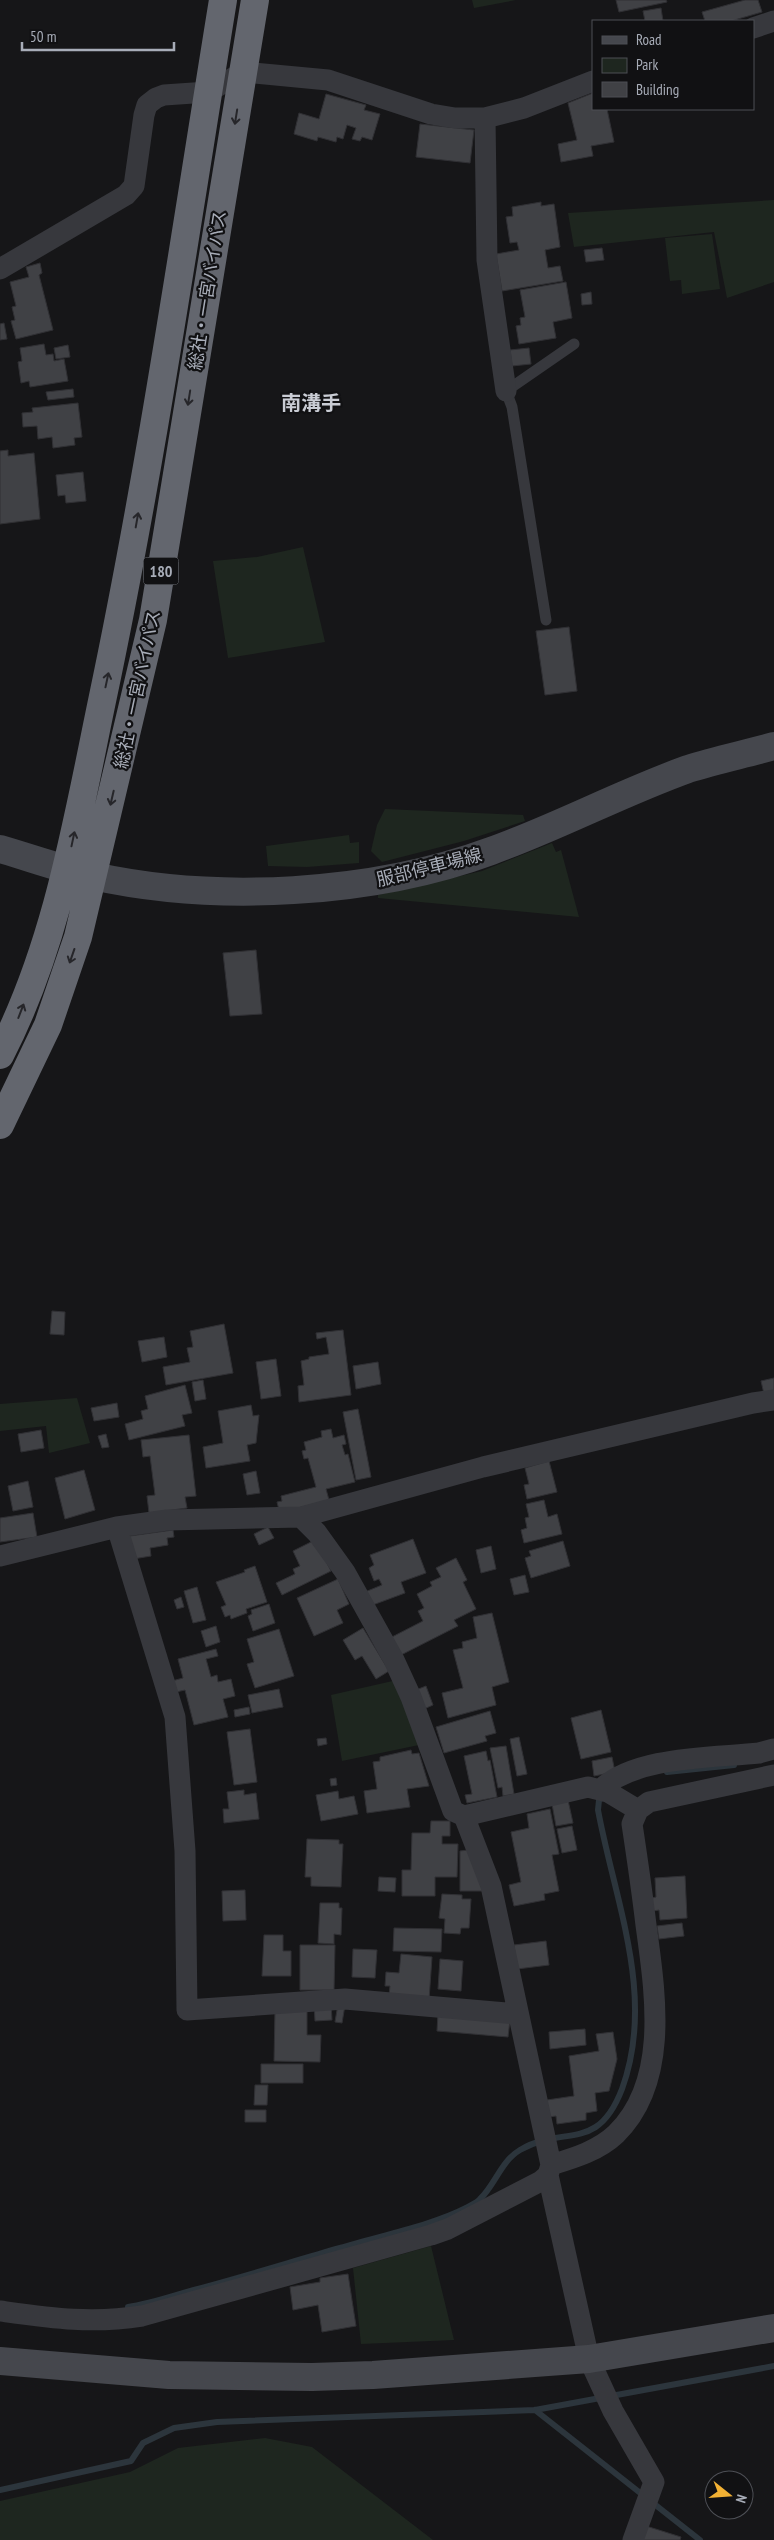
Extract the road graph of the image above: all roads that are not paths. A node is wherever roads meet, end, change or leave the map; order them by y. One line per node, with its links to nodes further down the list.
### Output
1 (223, 0): 7 (highway, 総社・一宮バイパス / 180)
2 (255, 0): 5 (highway, 総社・一宮バイパス / 180)
3 (774, 21): 4 (street)
4 (754, 28)
5 (243, 72): 7 (street); 8 (street); 16 (highway, 総社・一宮バイパス / 180, one-way to 16)
6 (592, 82): 8 (street)
7 (208, 92): 9 (street); 15 (highway, 総社・一宮バイパス / 180, one-way to 7)
8 (485, 118): 11 (street)
9 (0, 269)
10 (574, 344): 11 (lane)
11 (506, 391): 12 (lane)
12 (546, 620)
13 (774, 746): 16 (street, 服部停車場線)
14 (0, 849): 15 (street, 服部停車場線)
15 (66, 870): 16 (street, 服部停車場線); 17 (highway, 総社・一宮バイパス / 180, one-way to 15)
16 (94, 876): 18 (highway, 総社・一宮バイパス / 180, one-way to 18)
17 (0, 1055)
18 (0, 1125)
19 (774, 1400): 20 (street)
20 (301, 1517): 21 (street); 27 (street)
21 (117, 1527): 22 (street); 28 (street)
22 (0, 1556)
23 (774, 1748): 25 (street)
24 (774, 1775): 26 (street)
25 (607, 1792): 26 (street); 27 (street)
26 (638, 1810): 29 (street)
27 (464, 1816): 28 (street)
28 (517, 2014): 29 (street)
29 (548, 2156): 30 (street); 32 (street)
30 (0, 2311)
31 (774, 2328): 32 (street)
32 (589, 2359): 33 (street); 34 (street)
33 (0, 2360)
34 (633, 2540)

